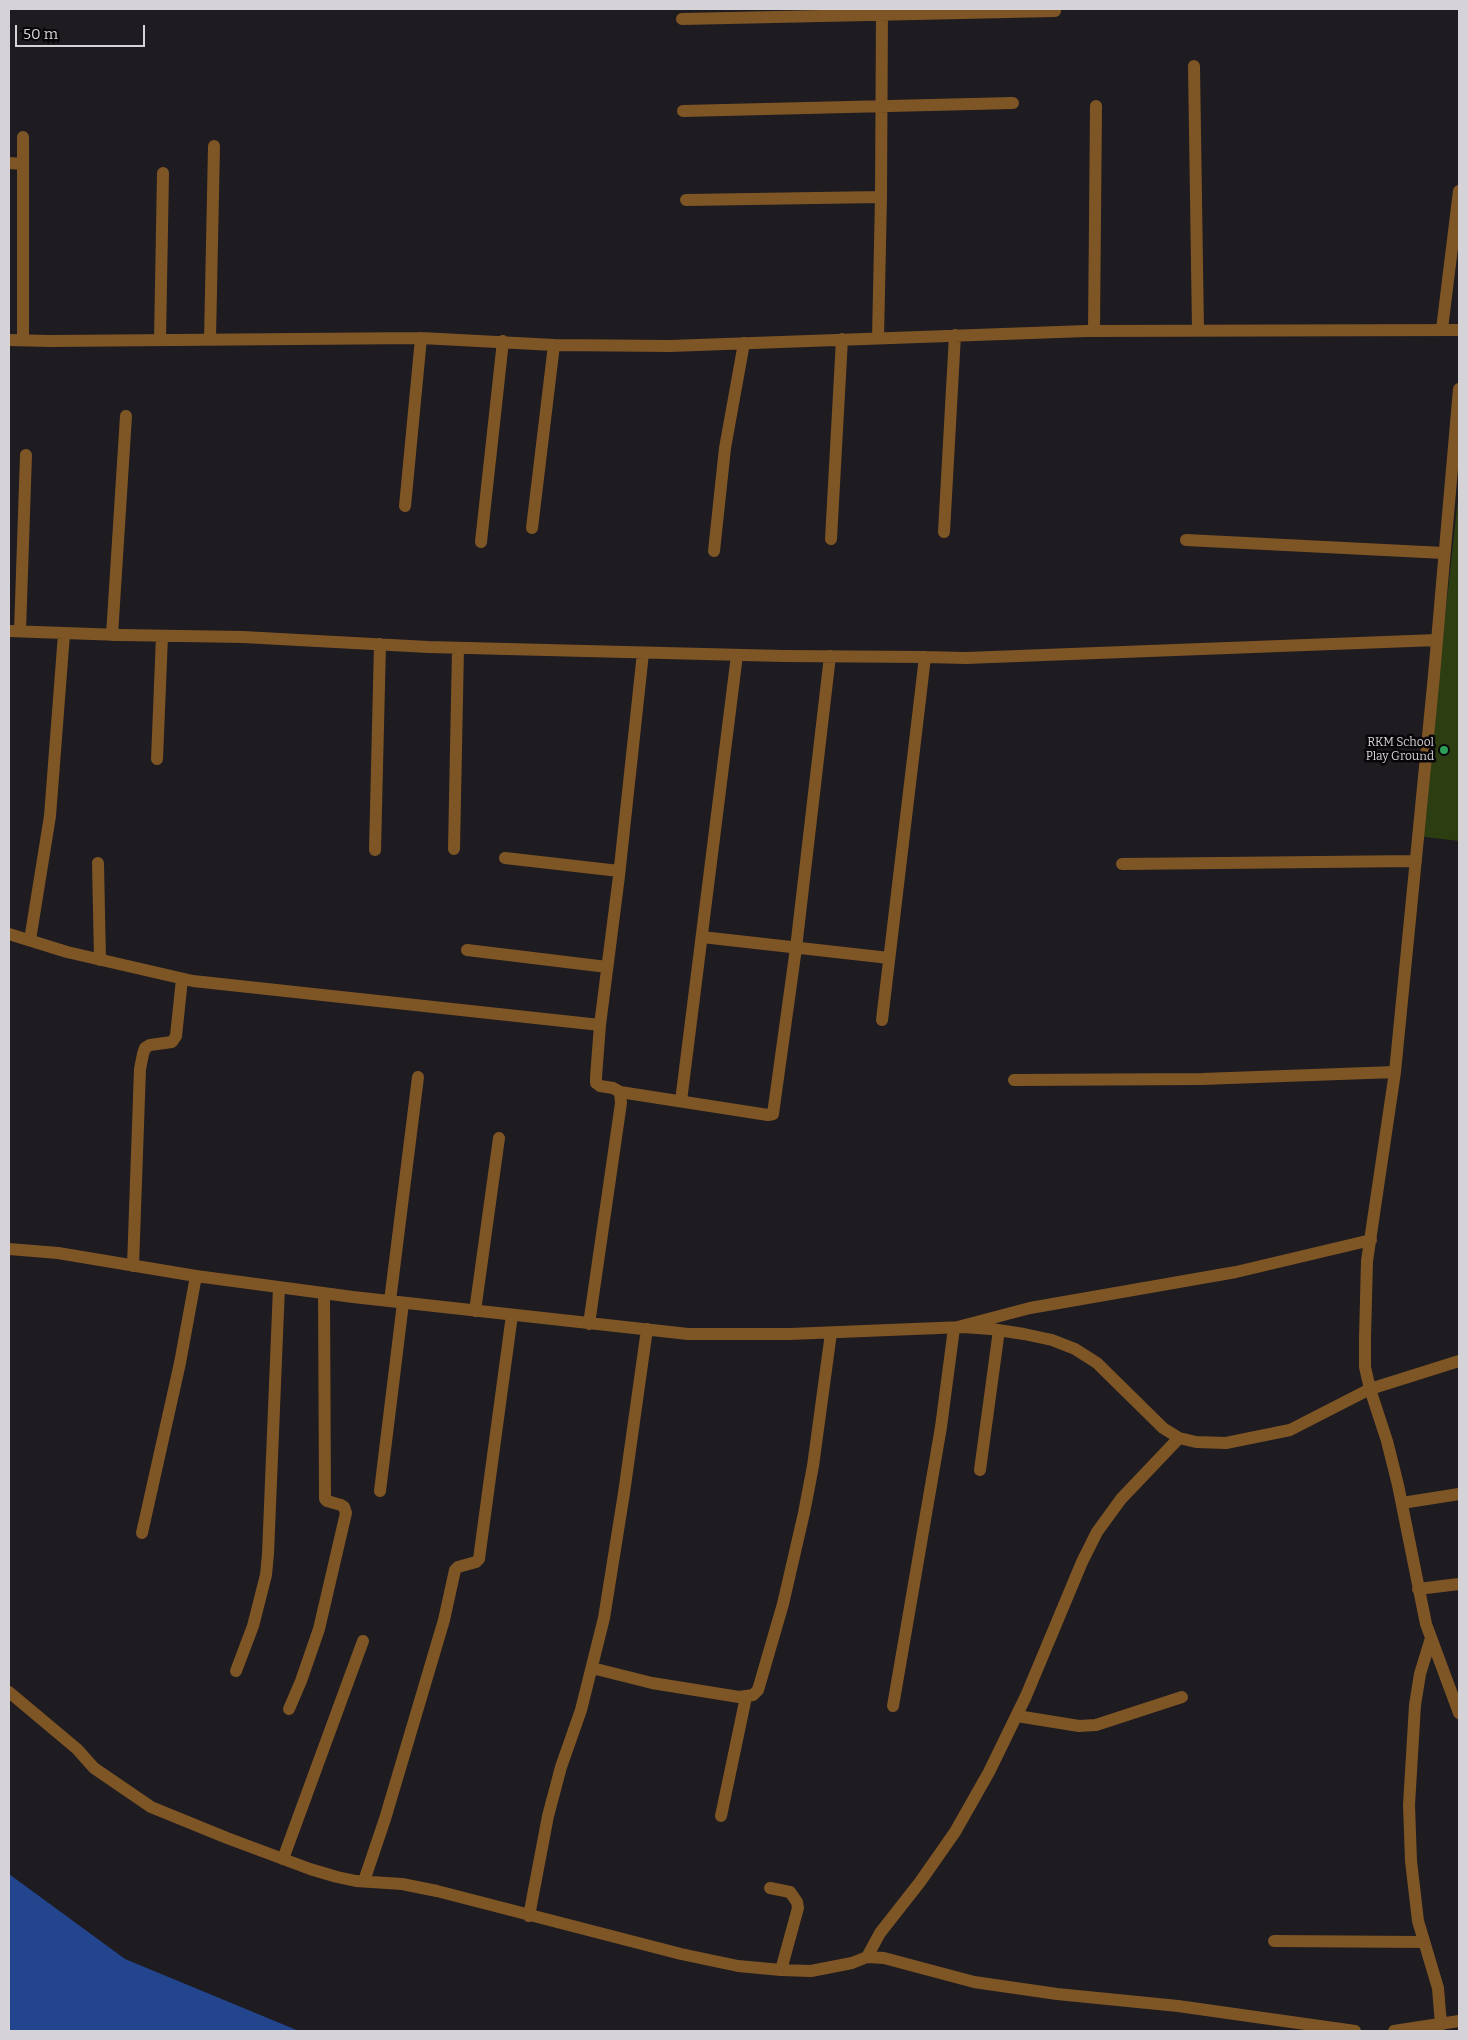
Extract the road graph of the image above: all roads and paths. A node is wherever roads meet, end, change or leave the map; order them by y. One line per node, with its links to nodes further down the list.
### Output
1 (882, 12): 2 (street); 3 (street); 6 (street)
2 (1055, 12)
3 (682, 19)
4 (1194, 66): 18 (street)
5 (1013, 103): 6 (street)
6 (882, 106): 8 (street); 15 (street)
7 (1096, 106): 20 (street)
8 (683, 111)
9 (23, 137): 12 (street)
10 (214, 146): 24 (street)
11 (9, 163): 12 (street)
12 (23, 164): 27 (street)
13 (163, 173): 28 (street)
14 (1459, 191): 17 (street)
15 (881, 196): 16 (street); 23 (street)
16 (686, 200)
17 (1442, 329): 18 (street); 19 (street)
18 (1198, 330): 20 (street)
19 (1459, 330)
20 (1094, 331): 21 (street)
21 (955, 335): 23 (street); 37 (street)
22 (421, 338): 24 (street); 29 (street); 35 (street)
23 (878, 338): 25 (street)
24 (210, 339): 28 (street)
25 (842, 339): 30 (street); 38 (street)
26 (9, 340): 27 (street)
27 (23, 340): 28 (street)
28 (160, 340)
29 (503, 342): 31 (street); 40 (street)
30 (744, 343): 31 (street); 41 (street)
31 (554, 345): 36 (street)
32 (1459, 389): 42 (street)
33 (126, 416): 45 (street)
34 (26, 455): 43 (street)
35 (406, 506)
36 (532, 528)
37 (944, 532)
38 (831, 539)
39 (1186, 540): 42 (street)
40 (481, 542)
41 (714, 551)
42 (1444, 553): 47 (street)
43 (14, 631): 44 (street)
44 (64, 634): 45 (street); 64 (street)
45 (112, 635): 46 (street)
46 (162, 636): 48 (street); 54 (street)
47 (1436, 640): 53 (street); 58 (street)
48 (380, 644): 49 (street); 56 (street)
49 (458, 648): 50 (street); 55 (street)
50 (643, 653): 51 (street); 61 (street)
51 (737, 655): 52 (street); 63 (street)
52 (830, 656): 53 (street); 65 (street)
53 (924, 657): 67 (street)
54 (157, 759)
55 (454, 849)
56 (375, 850)
57 (505, 858): 61 (street)
58 (1416, 861): 60 (street); 73 (street)
59 (98, 863): 68 (street)
60 (1122, 864)
61 (619, 871): 69 (street)
62 (9, 934): 64 (street)
63 (702, 937): 65 (street); 77 (street)
64 (30, 940): 68 (street)
65 (796, 948): 67 (street); 77 (street)
66 (467, 950): 69 (street)
67 (889, 958): 71 (street)
68 (100, 960): 70 (street)
69 (607, 967): 72 (street)
70 (182, 979): 72 (street); 81 (street)
71 (882, 1020)
72 (600, 1025): 76 (street)
73 (1395, 1072): 75 (street); 79 (street)
74 (418, 1077): 85 (street)
75 (1014, 1080)
76 (620, 1092): 77 (street); 89 (street)
77 (682, 1101)
78 (499, 1138): 87 (street)
79 (1371, 1240): 90 (street); 95 (street)
80 (9, 1250): 81 (street)
81 (133, 1266): 82 (street)
82 (196, 1276): 83 (street); 101 (street)
83 (279, 1287): 84 (street); 107 (street)
84 (324, 1293): 85 (street); 112 (street)
85 (390, 1301): 86 (street)
86 (403, 1303): 87 (street); 98 (street)
87 (475, 1311): 88 (street)
88 (512, 1315): 89 (street); 117 (street)
89 (589, 1324): 91 (street)
90 (954, 1328): 92 (street); 93 (street); 111 (street)
91 (647, 1330): 93 (street); 106 (street)
92 (999, 1330): 96 (street); 97 (street)
93 (831, 1333): 109 (street)
94 (1459, 1361): 95 (street)
95 (1370, 1389): 96 (street); 100 (street)
96 (1179, 1438): 114 (street)
97 (980, 1470)
98 (380, 1491)
99 (1459, 1494): 100 (street)
100 (1402, 1502): 103 (street)
101 (142, 1533)
102 (1459, 1584): 103 (street)
103 (1418, 1589): 104 (street)
104 (1431, 1638): 113 (street); 121 (street)
105 (363, 1641): 116 (street)
106 (592, 1668): 109 (street); 119 (street)
107 (236, 1671)
108 (9, 1692): 116 (street)
109 (746, 1697): 115 (street)
110 (1182, 1697): 114 (street)
111 (894, 1706)
112 (289, 1709)
113 (1459, 1709)
114 (1016, 1716): 122 (street)
115 (721, 1816)
116 (283, 1859): 117 (street)
117 (364, 1881): 119 (street)
118 (770, 1888): 123 (street)
119 (529, 1916): 123 (street)
120 (1274, 1941): 121 (street)
121 (1423, 1942): 125 (street)
122 (867, 1957): 123 (street); 126 (street)
123 (780, 1970)
124 (1459, 2021): 125 (street)
125 (1441, 2025): 127 (street)
126 (1355, 2031)
127 (1394, 2031)

